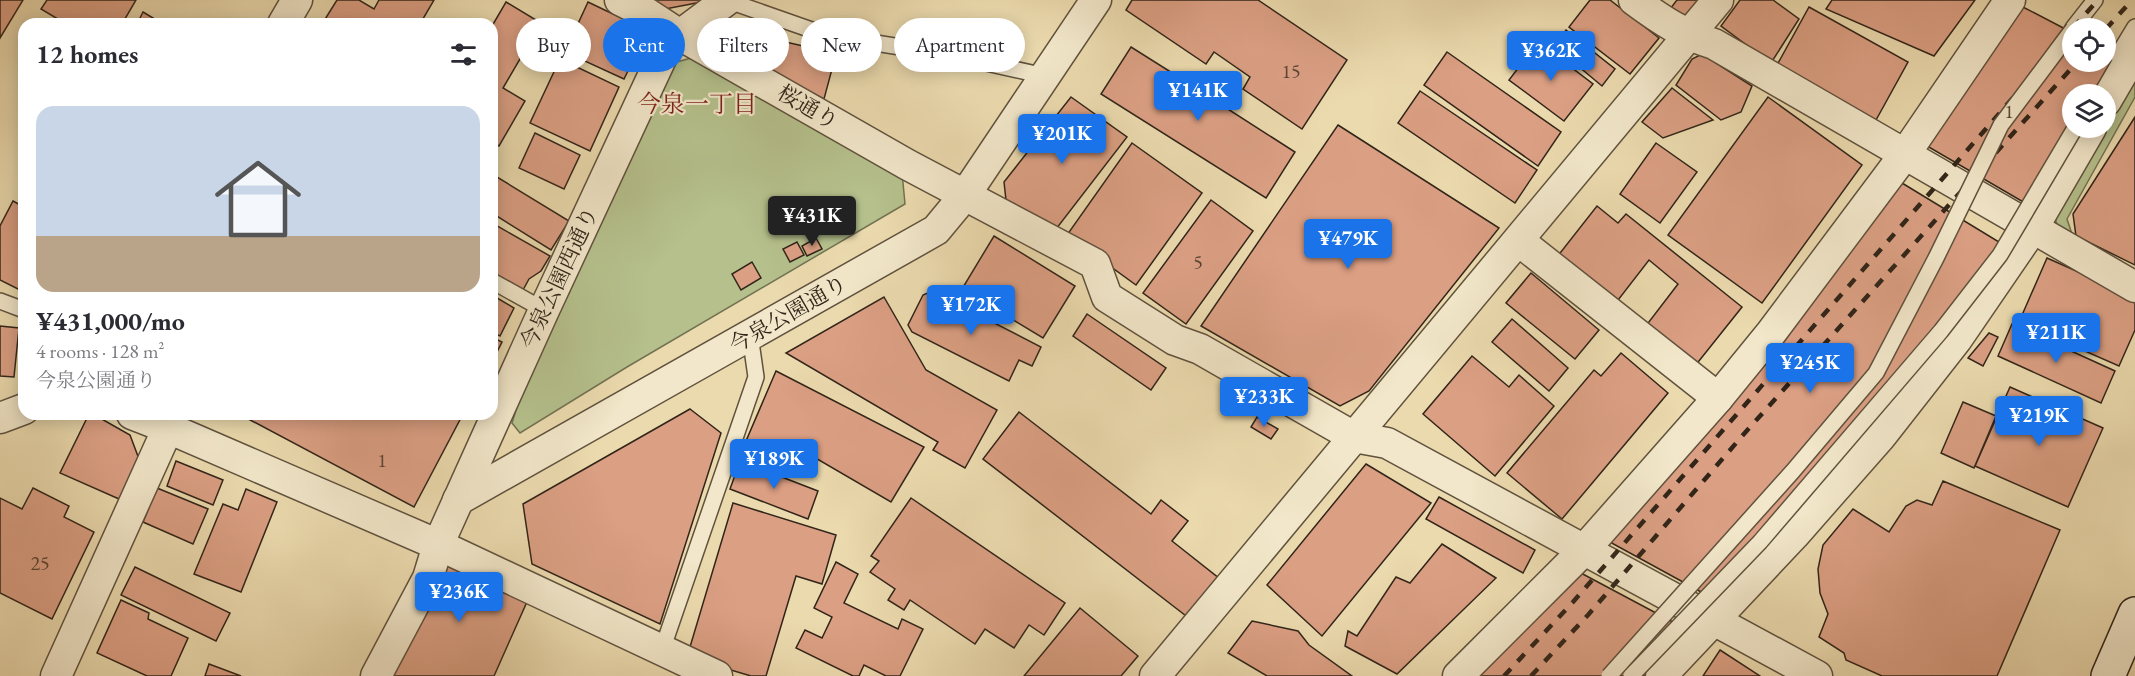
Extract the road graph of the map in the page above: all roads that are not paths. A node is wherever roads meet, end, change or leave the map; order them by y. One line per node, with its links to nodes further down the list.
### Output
1 (297, 0): 9 (street)
2 (620, 0): 10 (street, 桜通り)
3 (727, 0): 13 (street, 今泉公園西通り); 19 (lane)
4 (1096, 0): 19 (street, 今泉公園通り)
5 (1634, 0): 14 (street)
6 (1718, 0): 14 (street)
7 (2010, 0): 24 (street)
8 (2095, 0): 11 (lane)
9 (286, 18)
10 (654, 18)
11 (2081, 18)
12 (2135, 27): 20 (lane)
13 (685, 31)
14 (1688, 36): 24 (street); 27 (street)
15 (685, 38): 25 (street, 桜通り)
16 (2062, 44): 53 (lane, bridge)
17 (2135, 51): 21 (street)
18 (654, 72): 32 (street, 今泉公園西通り)
19 (1045, 76): 25 (street, 今泉公園通り)
20 (2100, 84)
21 (2116, 84)
22 (2069, 138): 54 (lane, bridge)
23 (2085, 138): 26 (street)
24 (1905, 154): 26 (street); 34 (street)
25 (965, 195): 33 (street, 今泉公園通り); 41 (street, 桜通り)
26 (2033, 228): 29 (street); 46 (street)
27 (1519, 241): 34 (street); 41 (street)
28 (498, 284): 32 (lane)
29 (2135, 287)
30 (0, 301): 31 (lane)
31 (18, 308)
32 (544, 310): 36 (street, 今泉公園西通り)
33 (750, 335): 42 (street, 今泉公園通り); 47 (lane)
34 (1718, 398): 44 (street)
35 (18, 411): 37 (street)
36 (498, 412)
37 (0, 418)
38 (147, 420): 40 (street)
39 (494, 420): 42 (street, 今泉公園西通り)
40 (168, 428): 43 (street); 48 (street)
41 (1354, 437): 44 (street, 桜通り); 51 (street)
42 (458, 500): 43 (street, 今泉公園西通り)
43 (438, 545): 47 (street); 49 (street, 今泉公園西通り)
44 (1583, 551): 46 (street, 桜通り); 52 (street)
45 (2135, 614): 57 (main road)
46 (1714, 620): 55 (street); 56 (street, 桜通り)
47 (662, 650): 50 (street)
48 (56, 676)
49 (376, 676)
50 (717, 676)
51 (1155, 676)
52 (1458, 676)
53 (1609, 676)
54 (1631, 676)
55 (1661, 676)
56 (1817, 676)
57 (2108, 676)

